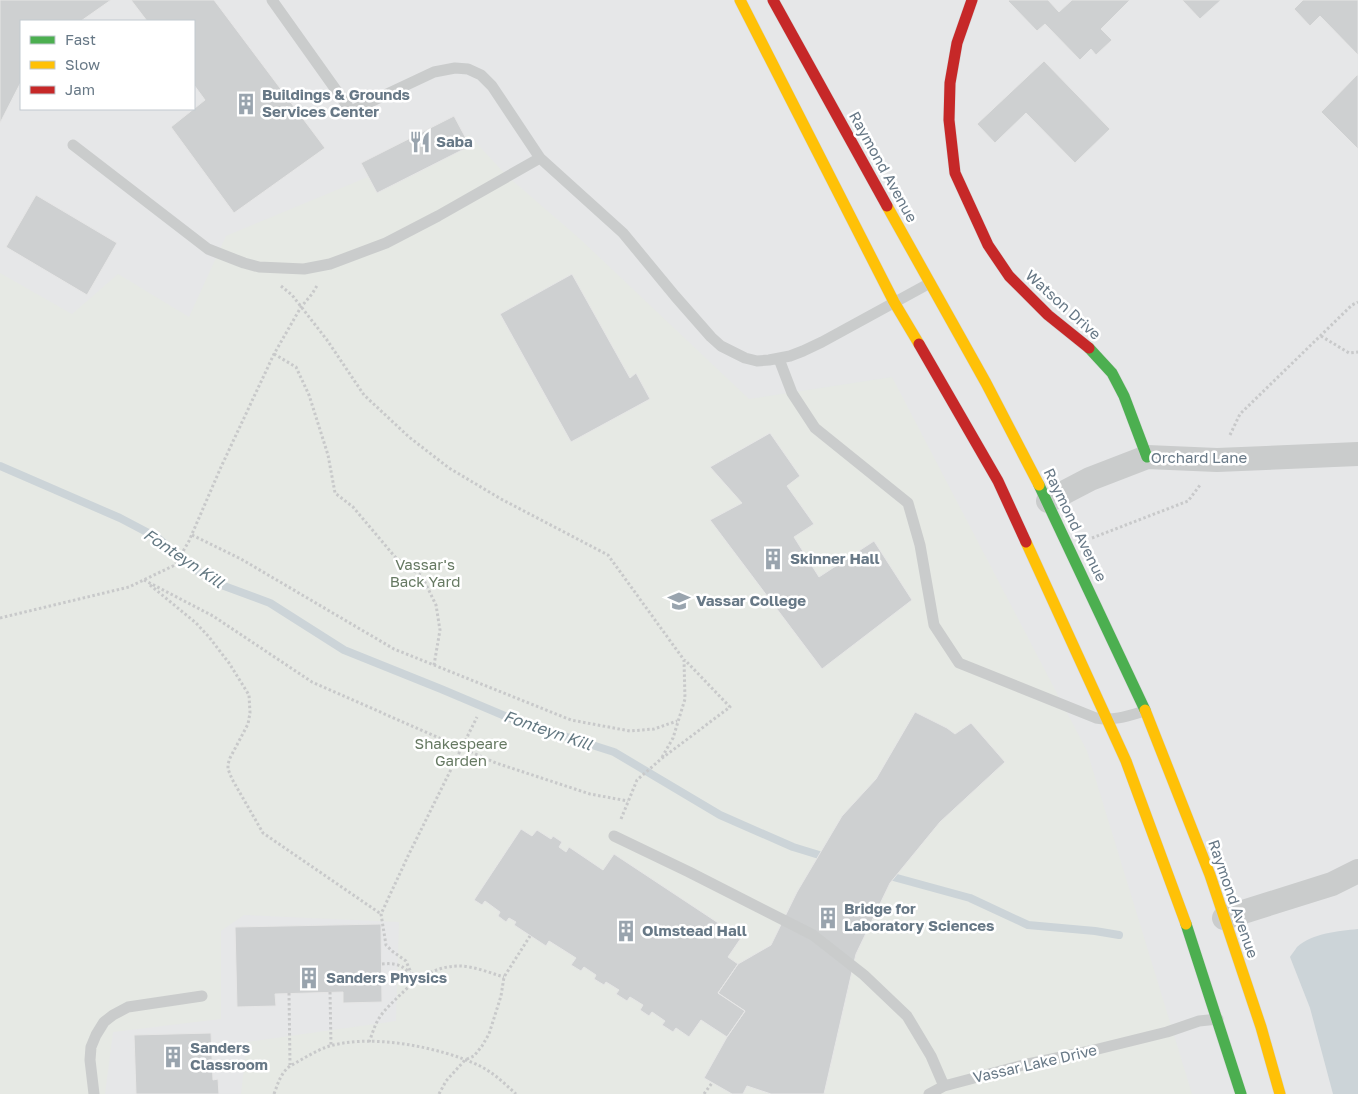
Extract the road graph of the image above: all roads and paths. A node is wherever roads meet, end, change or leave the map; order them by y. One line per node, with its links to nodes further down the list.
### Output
1 (272, 0): 6 (lane)
2 (740, 0): 10 (main road)
3 (773, 0): 9 (main road, Raymond Avenue)
4 (972, 0): 19 (main road, Watson Drive)
5 (73, 145): 8 (lane)
6 (540, 158): 7 (lane); 16 (lane)
7 (330, 264): 8 (lane); 12 (path)
8 (259, 267): 12 (path)
9 (930, 283): 10 (lane); 21 (main road, Raymond Avenue)
10 (894, 302): 16 (lane); 30 (main road)
11 (1358, 302): 13 (path)
12 (301, 307): 15 (path); 26 (path)
13 (1321, 335): 14 (path); 17 (path)
14 (1358, 352)
15 (274, 354): 22 (path); 27 (path)
16 (779, 359): 30 (lane)
17 (1229, 439)
18 (1358, 454): 19 (street, Orchard Lane)
19 (1147, 457): 21 (street, Orchard Lane)
20 (1200, 485): 23 (path)
21 (1048, 501): 28 (main road, Raymond Avenue)
22 (192, 535): 24 (path); 27 (path)
23 (1091, 538)
24 (144, 580): 25 (path); 32 (path); 37 (path)
25 (0, 618)
26 (684, 660): 31 (path); 33 (path)
27 (434, 665): 31 (path)
28 (1145, 711): 30 (lane); 38 (main road, Raymond Avenue)
29 (477, 717): 32 (path)
30 (1107, 720): 47 (main road)
31 (678, 721): 33 (path)
32 (462, 748): 34 (path); 37 (path)
33 (662, 759): 34 (path)
34 (628, 801): 35 (path)
35 (614, 836): 53 (lane)
36 (1358, 871): 38 (street)
37 (381, 914): 41 (path)
38 (1224, 918): 61 (main road, Raymond Avenue)
39 (530, 936): 42 (path)
40 (382, 964): 41 (path)
41 (412, 975): 43 (path)
42 (504, 977): 43 (path); 50 (path)
43 (417, 980): 48 (path)
44 (330, 992): 49 (path)
45 (289, 993): 51 (path)
46 (202, 996): 54 (lane)
47 (1218, 1019): 53 (lane, Vassar Lake Drive); 60 (main road)
48 (370, 1042): 49 (path); 50 (path)
49 (331, 1046): 51 (path)
50 (465, 1060): 56 (path); 57 (path)
51 (290, 1066): 55 (path)
52 (712, 1083): 58 (path)
53 (944, 1086): 59 (lane, Vassar Lake Drive)
54 (94, 1094)
55 (274, 1094)
56 (438, 1094)
57 (516, 1094)
58 (704, 1094)
59 (929, 1094)
60 (1240, 1094)
61 (1280, 1094)

